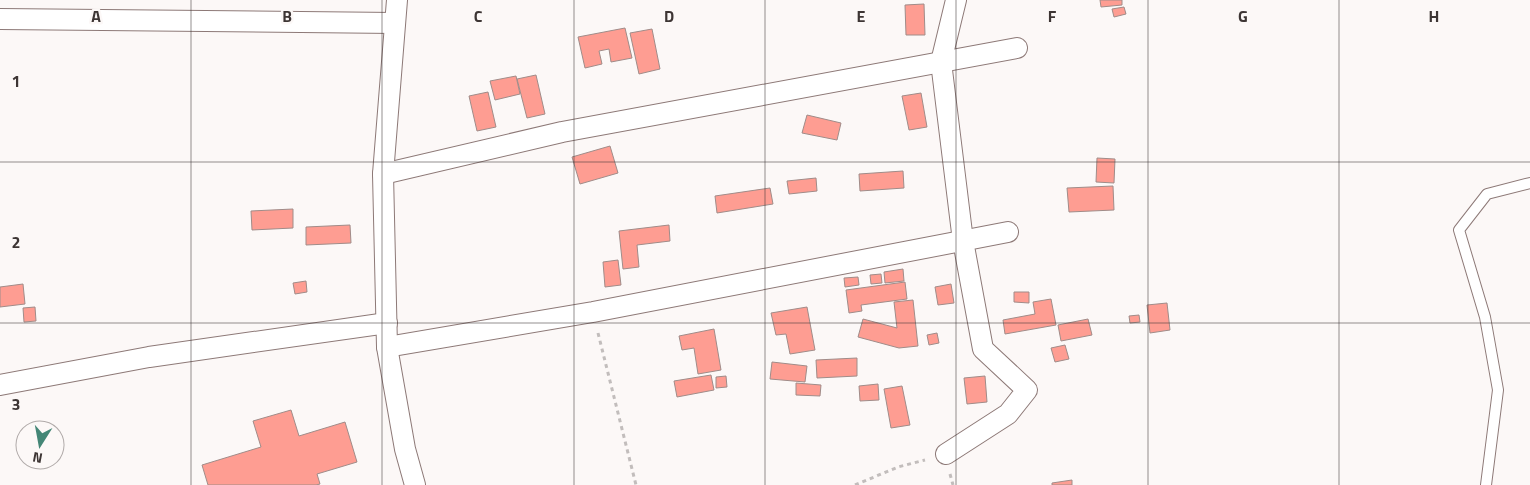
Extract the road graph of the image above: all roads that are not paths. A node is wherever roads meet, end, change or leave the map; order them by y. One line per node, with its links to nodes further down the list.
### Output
1 (397, 0): 4 (street)
2 (956, 0): 6 (street)
3 (0, 19): 4 (street)
4 (395, 23): 7 (street)
5 (1017, 48): 6 (street)
6 (941, 62): 7 (street); 10 (street)
7 (383, 174): 11 (street)
8 (1530, 183): 16 (lane)
9 (1008, 232): 10 (street)
10 (963, 241): 12 (street); 14 (street)
11 (387, 323): 12 (street); 13 (street)
12 (387, 347): 15 (street)
13 (0, 385)
14 (946, 454)
15 (415, 485)
16 (1486, 485)

